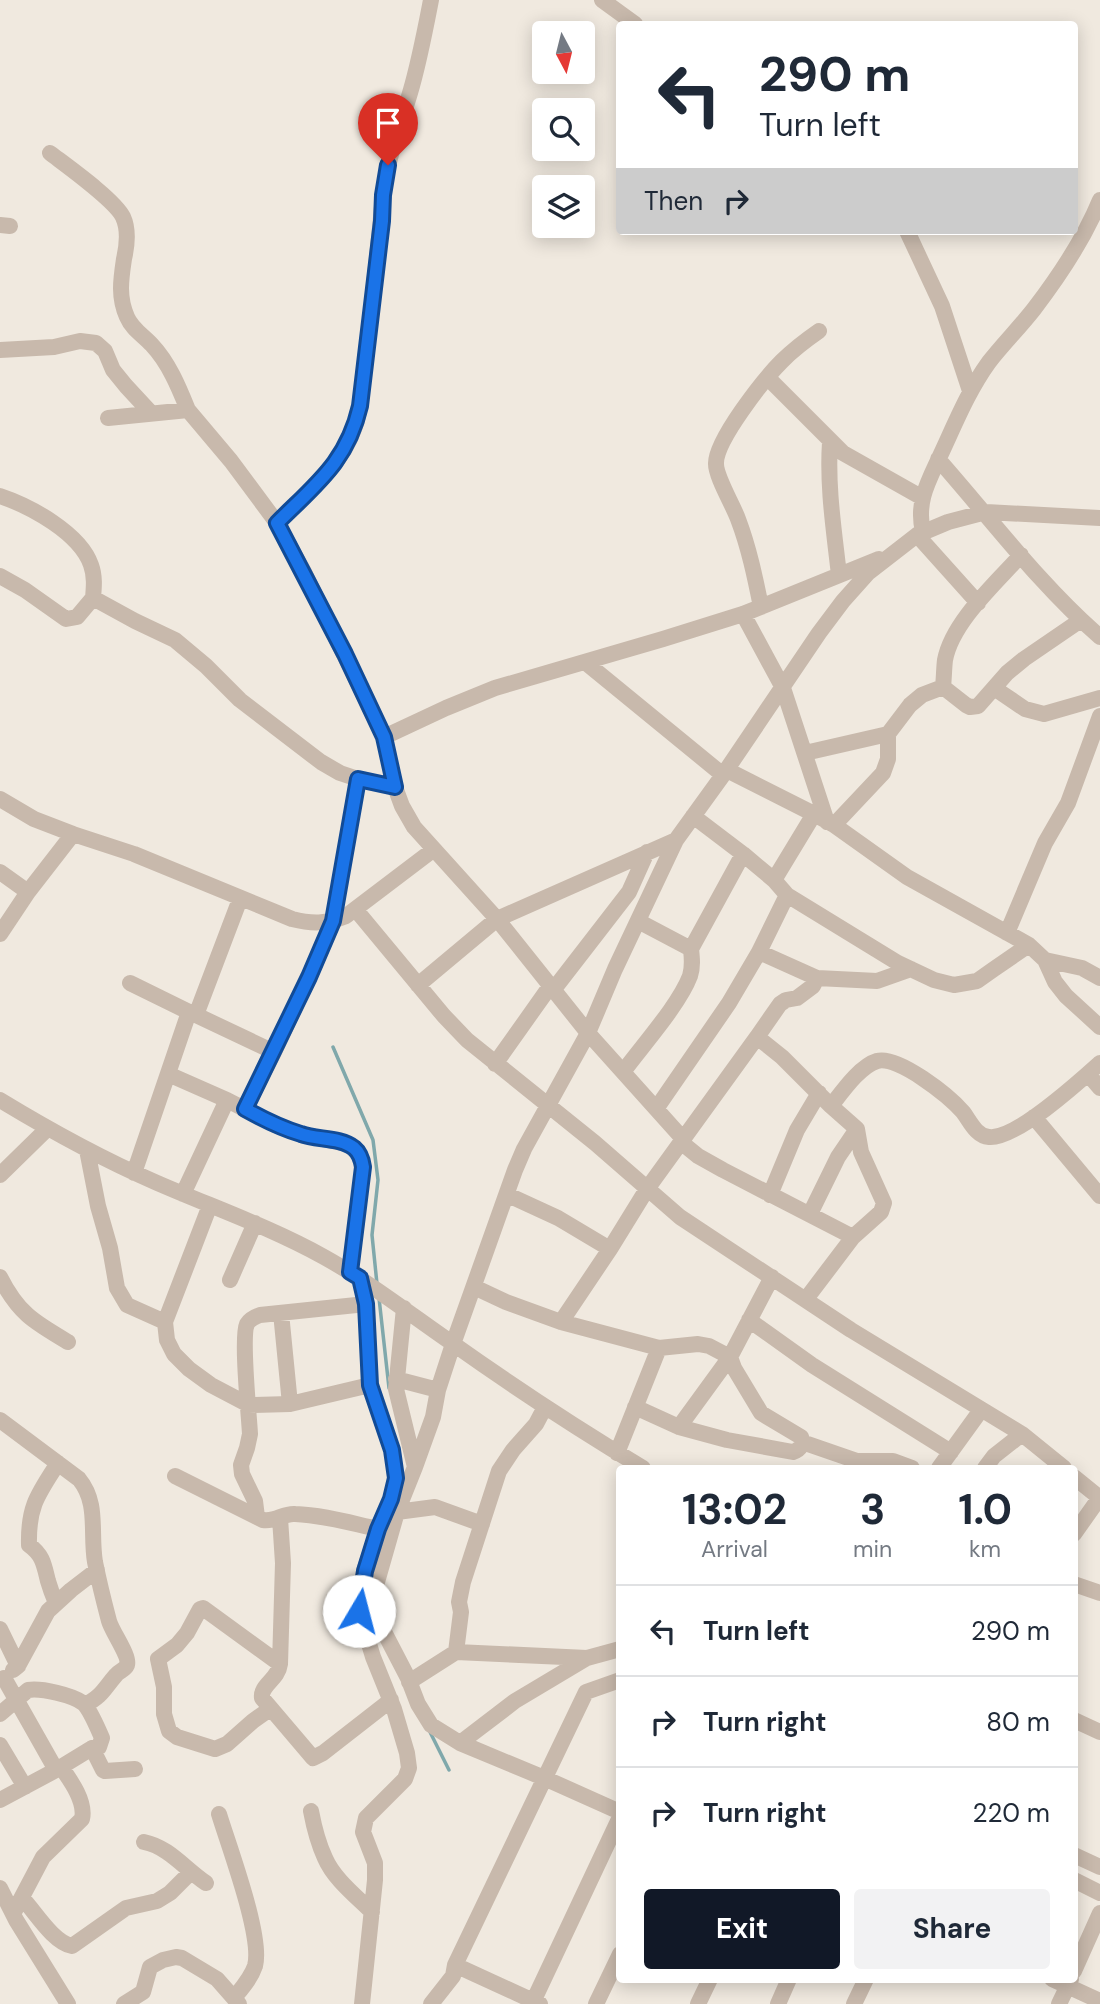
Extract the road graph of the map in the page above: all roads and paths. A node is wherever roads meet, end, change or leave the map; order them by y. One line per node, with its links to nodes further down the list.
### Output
1 (431, 0): 20 (street)
2 (602, 0): 3 (street)
3 (631, 21)
4 (50, 153): 11 (street)
5 (1100, 200): 10 (street)
6 (909, 235): 10 (street)
7 (819, 331): 9 (street)
8 (0, 350): 12 (street)
9 (768, 378): 14 (street); 28 (street)
10 (970, 391): 15 (street)
11 (188, 410): 12 (street); 20 (street)
12 (151, 413): 13 (street)
13 (108, 418)
14 (830, 442): 17 (street); 24 (street)
15 (939, 459): 17 (street); 18 (street)
16 (0, 496): 26 (street)
17 (921, 497): 21 (street)
18 (986, 512): 19 (street); 21 (street); 23 (street)
19 (1100, 518)
20 (277, 523): 39 (street)
21 (920, 533): 22 (street); 27 (street)
22 (894, 552): 24 (street); 34 (street)
23 (1021, 555): 27 (street); 30 (street)
24 (839, 575): 28 (street)
25 (0, 576): 26 (street)
26 (93, 598): 42 (street)
27 (978, 603): 33 (street)
28 (761, 607): 29 (street)
29 (743, 614): 32 (street); 34 (street)
30 (1081, 621): 31 (street); 35 (street)
31 (1100, 637)
32 (585, 662): 39 (street); 41 (street)
33 (943, 687): 35 (street); 38 (street)
34 (783, 688): 40 (street); 41 (street)
35 (994, 688): 36 (street)
36 (1100, 698)
37 (1100, 716): 61 (street)
38 (888, 734): 40 (street); 46 (street)
39 (384, 737): 43 (street)
40 (805, 753): 46 (street)
41 (725, 773): 45 (street); 46 (street)
42 (358, 779): 43 (street); 59 (street)
43 (395, 787): 49 (street)
44 (0, 799): 47 (street)
45 (693, 816): 48 (street); 51 (street)
46 (825, 820): 53 (street); 61 (street)
47 (73, 834): 54 (street); 56 (street)
48 (676, 840): 50 (street); 60 (street)
49 (433, 850): 57 (street); 58 (street)
50 (647, 852): 58 (street); 72 (street)
51 (743, 853): 53 (street); 64 (street)
52 (0, 872): 54 (street)
53 (774, 880): 55 (street)
54 (28, 891): 62 (street)
55 (788, 895): 65 (street); 67 (street)
56 (240, 899): 59 (street); 73 (street)
57 (356, 910): 59 (street); 71 (street)
58 (496, 919): 71 (street); 72 (street)
59 (333, 921): 77 (street)
60 (638, 921): 64 (street); 75 (street)
61 (1007, 933): 63 (street)
62 (0, 934)
63 (1030, 945): 66 (street); 67 (street)
64 (691, 949): 80 (street)
65 (760, 952): 68 (street); 89 (street)
66 (1045, 960): 69 (street); 74 (street)
67 (911, 969): 68 (street)
68 (817, 978): 76 (street)
69 (1100, 978)
70 (130, 983): 73 (street)
71 (418, 985): 78 (street)
72 (552, 987): 75 (street); 78 (street)
73 (192, 1013): 77 (street); 81 (street)
74 (1100, 1027)
75 (588, 1033): 80 (street); 86 (street)
76 (757, 1037): 83 (street); 93 (street)
77 (274, 1052): 88 (street)
78 (495, 1064): 86 (street)
79 (1094, 1069): 82 (street); 90 (street)
80 (623, 1072): 89 (street)
81 (168, 1074): 85 (street); 95 (street)
82 (1100, 1088)
83 (819, 1093): 87 (street); 100 (street)
84 (0, 1100): 91 (street)
85 (227, 1100): 88 (street); 98 (street)
86 (550, 1105): 97 (street); 99 (street)
87 (831, 1106): 90 (street); 92 (street)
88 (245, 1109): 109 (street)
89 (656, 1109): 93 (street)
90 (1034, 1117): 101 (street)
91 (47, 1129): 94 (street); 96 (street)
92 (857, 1129): 103 (street); 105 (street)
93 (683, 1142): 97 (street); 100 (street)
94 (87, 1150): 95 (street); 117 (street)
95 (134, 1172): 98 (street)
96 (0, 1175)
97 (648, 1189): 106 (street); 108 (street)
98 (183, 1194): 102 (street)
99 (508, 1195): 106 (street); 111 (street)
100 (770, 1195): 103 (street)
101 (1100, 1196)
102 (210, 1205): 104 (street); 117 (street)
103 (810, 1214): 105 (street)
104 (255, 1223): 109 (street); 110 (street)
105 (853, 1237): 112 (street)
106 (610, 1249): 118 (street)
107 (0, 1277): 119 (street)
108 (772, 1277): 112 (street); 116 (street)
109 (360, 1278): 113 (street); 114 (street)
110 (230, 1280)
111 (474, 1287): 118 (street); 120 (street)
112 (806, 1299): 130 (street)
113 (366, 1304): 115 (street); 124 (street)
114 (401, 1306): 120 (street); 123 (street)
115 (281, 1313): 126 (street); 127 (street)
116 (749, 1320): 122 (street); 135 (street)
117 (165, 1322): 127 (street)
118 (561, 1322): 121 (street)
119 (68, 1342)
120 (453, 1344): 125 (street); 128 (street)
121 (659, 1348): 122 (street); 129 (street)
122 (730, 1357): 132 (street); 134 (street)
123 (396, 1379): 125 (street); 143 (street)
124 (370, 1385): 126 (street); 152 (street)
125 (438, 1390): 143 (street)
126 (290, 1404): 127 (street)
127 (249, 1405): 148 (street)
128 (545, 1407): 136 (street); 150 (street)
129 (635, 1407): 132 (street); 136 (street)
130 (985, 1412): 133 (street); 135 (street)
131 (0, 1420): 137 (street)
132 (679, 1427): 134 (street)
133 (1020, 1433): 141 (street); 142 (street)
134 (802, 1442): 139 (street)
135 (951, 1452): 140 (street)
136 (617, 1453): 138 (street)
137 (58, 1463): 153 (street); 156 (street)
138 (638, 1465)
139 (904, 1465)
140 (941, 1465)
141 (987, 1465)
142 (1060, 1465)
143 (415, 1467): 147 (street)
144 (175, 1476): 148 (street)
145 (1078, 1480): 146 (street)
146 (1100, 1498): 151 (street)
147 (397, 1512): 150 (street); 164 (street)
148 (257, 1517): 149 (street)
149 (280, 1518): 152 (street); 161 (street)
150 (482, 1524): 159 (street)
151 (1078, 1528)
152 (378, 1529): 167 (street)
153 (97, 1570): 156 (street); 168 (street)
154 (1078, 1585): 155 (street)
155 (1100, 1593)
156 (56, 1603): 162 (street)
157 (0, 1629): 162 (street)
158 (616, 1650): 160 (street)
159 (456, 1652): 160 (street); 164 (street)
160 (587, 1658): 173 (street)
161 (280, 1664): 169 (street); 169 (street)
162 (18, 1665): 163 (street)
163 (2, 1678): 166 (street)
164 (409, 1682): 173 (street)
165 (616, 1683): 178 (street)
166 (17, 1698): 168 (street); 170 (street); 176 (street)
167 (391, 1700): 169 (street); 194 (street)
168 (85, 1705): 175 (street)
169 (270, 1709)
170 (0, 1714)
171 (1078, 1722): 172 (street)
172 (1100, 1732)
173 (460, 1743): 178 (street)
174 (0, 1745): 179 (street)
175 (92, 1748): 176 (street); 177 (street)
176 (59, 1769): 179 (street); 193 (street)
177 (135, 1769)
178 (544, 1777): 182 (street); 199 (street)
179 (25, 1787): 180 (street)
180 (0, 1800)
181 (311, 1811): 194 (street)
182 (616, 1812)
183 (219, 1814): 206 (street)
184 (616, 1823): 208 (street)
185 (144, 1842): 188 (street)
186 (1078, 1857): 187 (street)
187 (1100, 1867)
188 (190, 1872): 190 (street); 193 (street)
189 (1078, 1882): 192 (street)
190 (206, 1883)
191 (0, 1888): 196 (street)
192 (1100, 1893)
193 (23, 1899): 196 (street)
194 (372, 1912): 211 (street)
195 (1100, 1913): 198 (street)
196 (13, 1914): 209 (street)
197 (616, 1962): 213 (street)
198 (1078, 1963)
199 (455, 1965): 208 (street); 212 (street)
200 (708, 1983): 214 (street)
201 (719, 1983): 215 (street)
202 (787, 1983): 216 (street)
203 (864, 1983): 217 (street)
204 (1069, 1983): 218 (street)
205 (1076, 1983): 207 (street)
206 (237, 2001): 210 (street)
207 (1100, 2001)
208 (535, 2003)
209 (68, 2004)
210 (124, 2004)
211 (362, 2004)
212 (431, 2004)
213 (596, 2004)
214 (698, 2004)
215 (710, 2004)
216 (778, 2004)
217 (854, 2004)
218 (1059, 2004)

